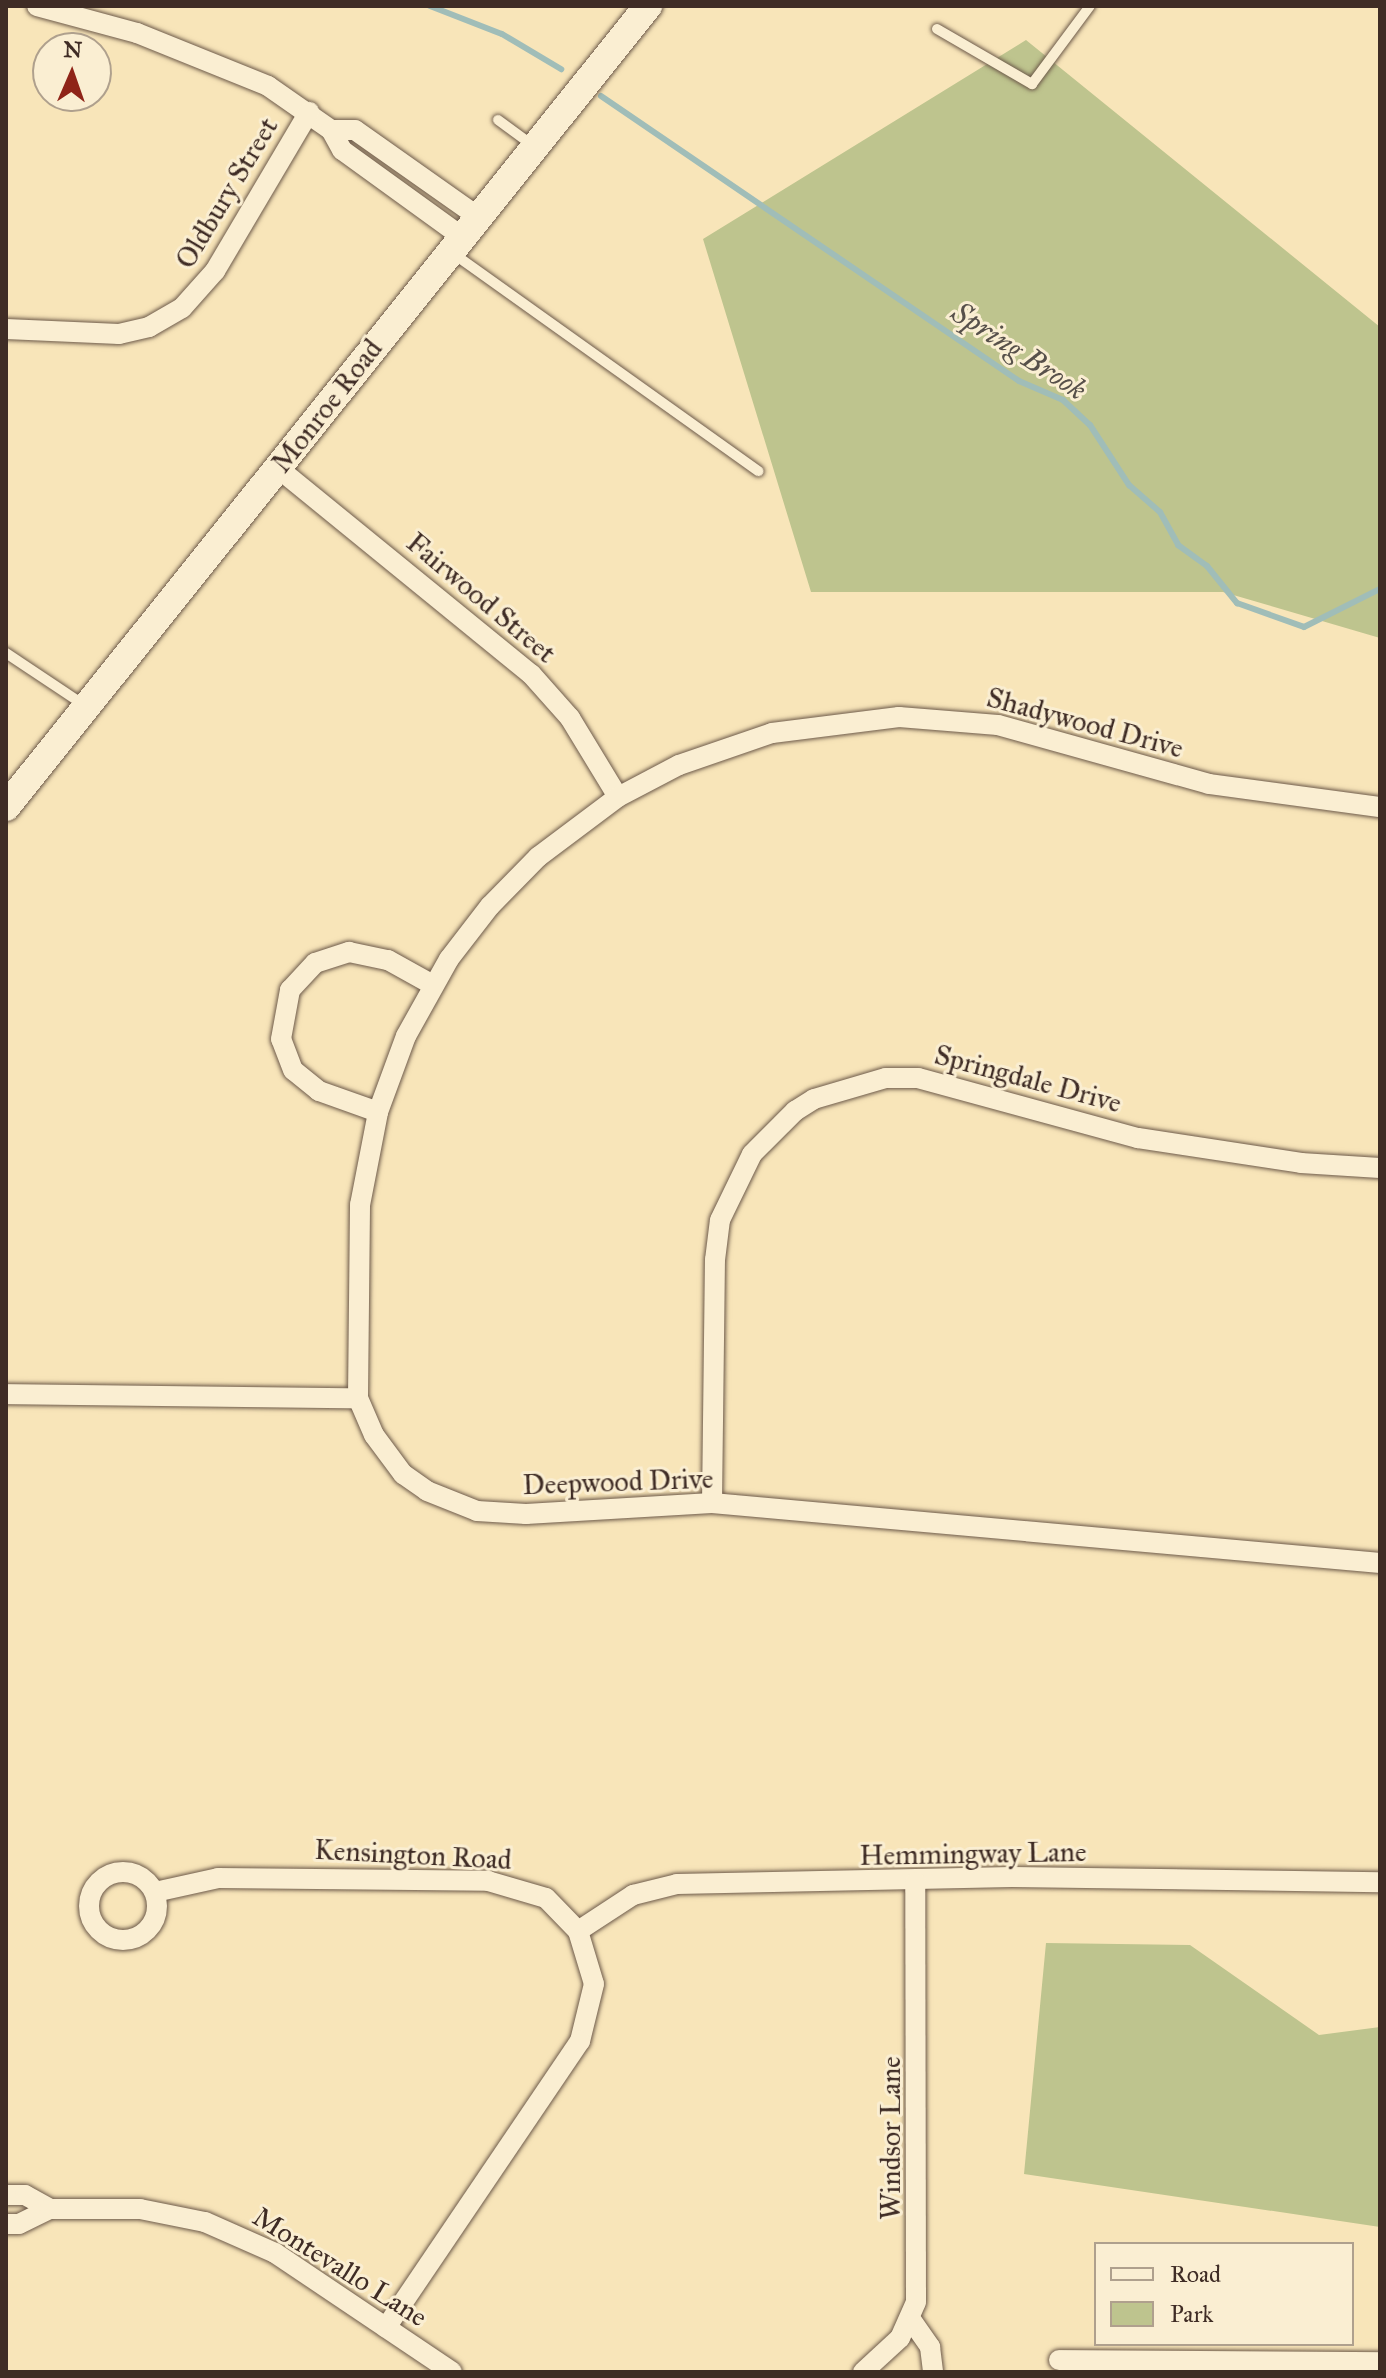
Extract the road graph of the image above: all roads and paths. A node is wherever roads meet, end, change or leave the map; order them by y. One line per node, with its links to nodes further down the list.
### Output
1 (37, 6): 5 (street)
2 (648, 6): 7 (street, Monroe Road)
3 (1090, 6): 4 (lane)
4 (937, 29)
5 (309, 112): 8 (street); 9 (street, Oldbury Street)
6 (498, 120): 7 (lane)
7 (534, 146): 8 (street, Monroe Road)
8 (462, 234): 10 (street, Monroe Road); 11 (lane)
9 (6, 329)
10 (278, 468): 13 (street, Monroe Road); 14 (street, Fairwood Street)
11 (758, 471)
12 (6, 653): 13 (lane)
13 (85, 706): 15 (street, Monroe Road)
14 (618, 797): 16 (street, Shadywood Drive); 17 (street, Shadywood Drive)
15 (6, 807)
16 (1380, 807)
17 (433, 985): 18 (street, Shadywood Drive); 18 (street)
18 (378, 1112): 21 (street, Shadywood Drive)
19 (1380, 1168): 22 (street, Springdale Drive)
20 (6, 1394): 21 (street)
21 (358, 1398): 22 (street, Deepwood Drive)
22 (712, 1503): 23 (street, Deepwood Drive)
23 (1380, 1563)
24 (915, 1882): 25 (street, Hemmingway Lane); 27 (street, Hemmingway Lane); 31 (street, Windsor Lane)
25 (1380, 1882)
26 (155, 1892): 27 (street, Kensington Road)
27 (578, 1931): 32 (street, Kensington Road)
28 (6, 2195): 29 (street, Montevallo Lane)
29 (50, 2209): 30 (street, Montevallo Lane); 32 (street, Montevallo Lane)
30 (6, 2224)
31 (912, 2321): 36 (street, Windsor Lane); 37 (street)
32 (386, 2327): 35 (street, Montevallo Lane)
33 (1059, 2360): 34 (street)
34 (1380, 2362)
35 (452, 2372)
36 (863, 2372)
37 (933, 2372)

